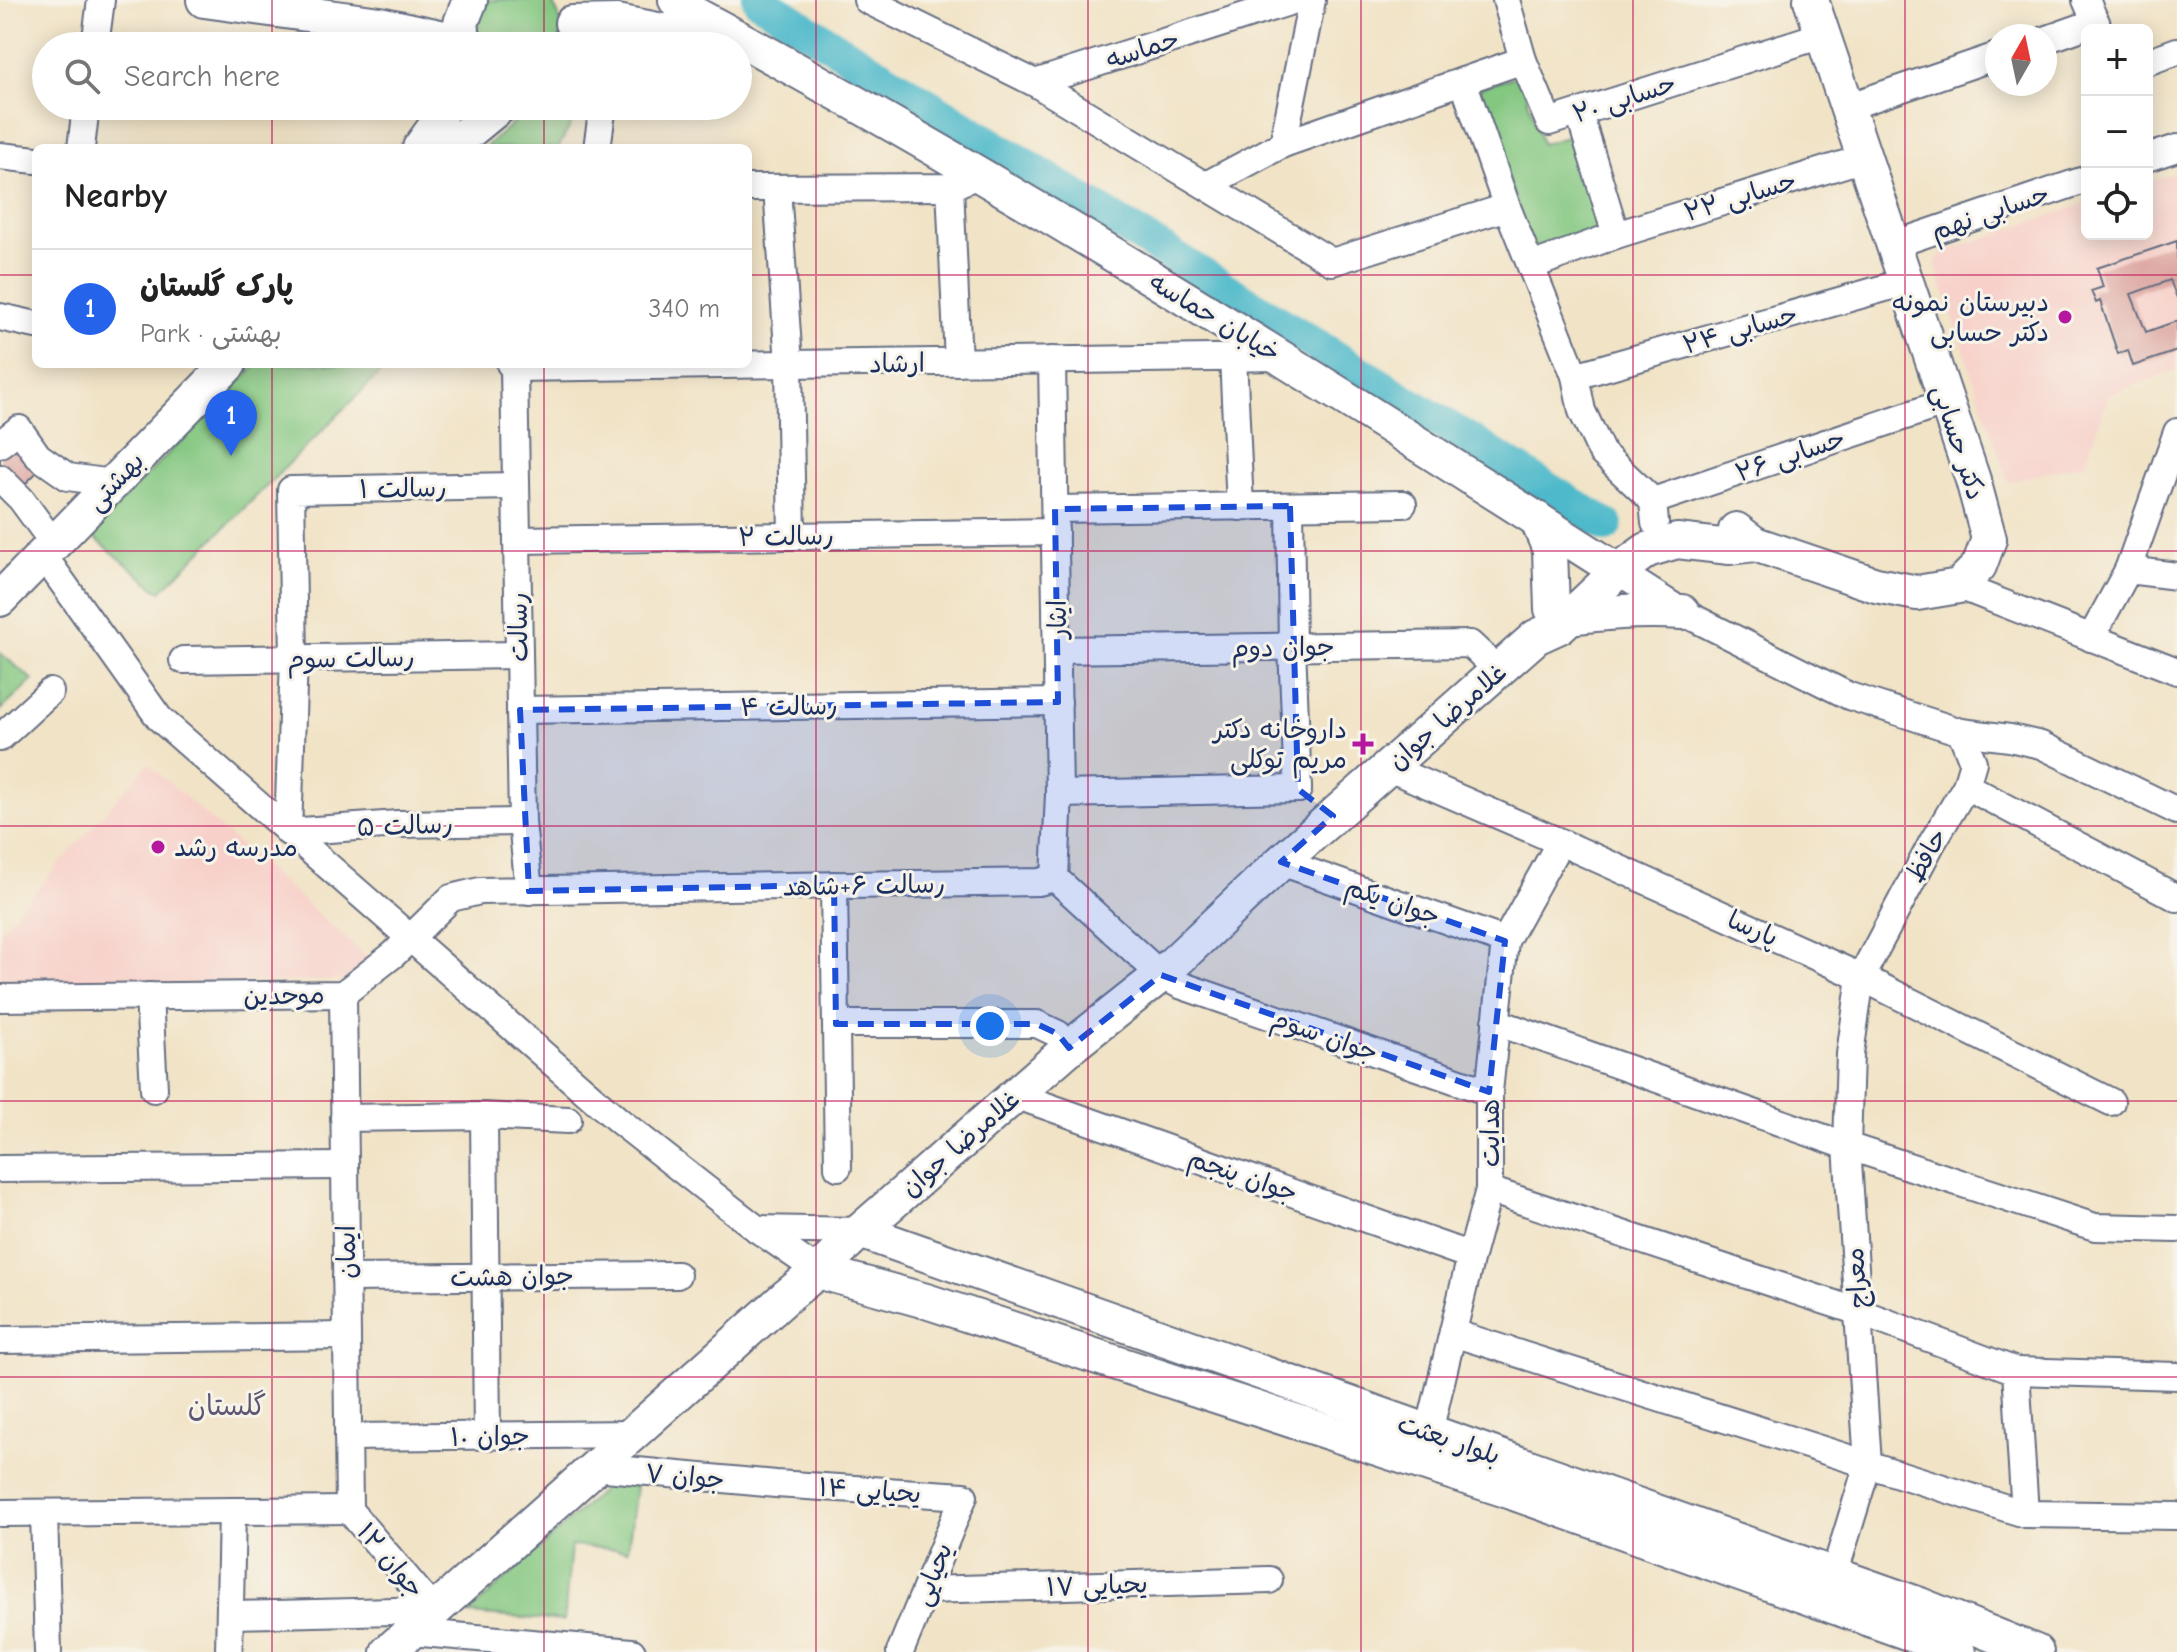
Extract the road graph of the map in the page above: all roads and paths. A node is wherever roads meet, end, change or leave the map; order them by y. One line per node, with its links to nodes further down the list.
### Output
1 (101, 0): 12 (street)
2 (204, 0): 13 (main road)
3 (470, 0): 14 (main road)
4 (676, 0): 16 (main road)
5 (867, 0): 28 (street)
6 (1295, 0): 28 (street, حماسه)
7 (1312, 0): 39 (street)
8 (1506, 0): 22 (street, حسابی ۲۰)
9 (1811, 0): 18 (main road, دکتر حسابی)
10 (573, 17): 15 (main road)
11 (2094, 17): 17 (street)
12 (97, 32)
13 (414, 32)
14 (462, 32)
15 (670, 32)
16 (728, 32)
17 (2057, 34)
18 (1822, 35): 29 (main road, دکتر حسابی); 30 (street, حسابی ۲۰)
19 (752, 45): 26 (main road)
20 (2177, 51): 24 (street)
21 (752, 53): 26 (main road, خیابان حماسه)
22 (1523, 60): 27 (street); 30 (street, حسابی ۲۰)
23 (1985, 60): 29 (street)
24 (2153, 60)
25 (752, 65): 26 (main road, خیابان حماسه)
26 (807, 74): 45 (main road, خیابان حماسه)
27 (1463, 81): 39 (street); 50 (street)
28 (1035, 83): 47 (street)
29 (1847, 107): 43 (main road, دکتر حسابی)
30 (1579, 113): 51 (street)
31 (84, 120): 35 (street)
32 (438, 120): 36 (main road)
33 (483, 120): 37 (main road)
34 (601, 120): 38 (street)
35 (81, 144)
36 (423, 144)
37 (454, 144)
38 (598, 144)
39 (1283, 144): 47 (street)
40 (2177, 148): 41 (street)
41 (2153, 153)
42 (0, 156): 44 (street)
43 (1864, 158): 51 (street, حسابی ۲۲); 52 (main road, دکتر حسابی)
44 (32, 160)
45 (965, 180): 49 (street); 58 (main road, خیابان حماسه); 60 (street)
46 (2081, 181): 52 (street, حسابی نهم)
47 (1206, 185): 50 (street)
48 (752, 188): 49 (street)
49 (777, 188): 62 (street)
50 (1507, 207): 53 (street)
51 (1616, 235): 53 (street, حسابی ۲۲)
52 (1893, 245): 54 (main road, دکتر حسابی)
53 (1531, 266): 65 (street)
54 (1906, 282): 65 (street, حسابی ۲۴); 66 (main road, دکتر حسابی)
55 (0, 317): 56 (street)
56 (32, 324)
57 (1233, 357): 58 (street, ارشاد); 59 (street, ارشاد); 75 (street)
58 (1280, 357): 77 (main road, خیابان حماسه)
59 (1052, 360): 60 (street, ارشاد); 78 (street, ایثار)
60 (958, 362): 62 (street, ارشاد)
61 (752, 364): 62 (street, ارشاد)
62 (789, 364): 79 (street)
63 (225, 368): 71 (main road, بهشتی)
64 (512, 368): 72 (street, رسالت)
65 (1575, 376): 76 (street)
66 (1947, 402): 76 (street, حسابی ۲۶); 86 (main road, دکتر حسابی)
67 (2177, 432): 69 (street)
68 (0, 444): 71 (street)
69 (2169, 476): 84 (street)
70 (0, 478): 82 (street)
71 (113, 483): 82 (main road, بهشتی)
72 (516, 486): 80 (street, رسالت); 94 (street, رسالت ۱)
73 (1403, 504): 74 (street, رسالت ۲)
74 (1290, 506): 75 (street, رسالت ۲); 91 (street)
75 (1240, 507): 78 (street, رسالت ۲)
76 (1654, 512): 81 (main road); 83 (main road)
77 (1537, 519): 83 (main road, خیابان حماسه); 89 (main road)
78 (1055, 521): 79 (street, رسالت ۲); 92 (street, ایثار)
79 (792, 536): 80 (street, رسالت ۲)
80 (517, 540): 93 (street, رسالت)
81 (1755, 544): 83 (main road); 86 (main road)
82 (49, 549): 87 (main road, بهشتی); 110 (street)
83 (1609, 565): 88 (street); 89 (main road, غلامرضا جوان)
84 (2128, 570): 85 (street); 90 (street)
85 (2177, 576)
86 (1959, 586): 90 (street)
87 (0, 599)
88 (1682, 612): 89 (main road); 101 (street)
89 (1553, 621): 96 (main road, غلامرضا جوان)
90 (2091, 638): 97 (street)
91 (1292, 647): 92 (street, جوان دوم); 96 (street, جوان دوم); 105 (street)
92 (1057, 650): 99 (street, ایثار)
93 (519, 655): 94 (street, رسالت سوم); 100 (street, رسالت)
94 (294, 658): 95 (street, رسالت سوم); 110 (street)
95 (183, 660)
96 (1499, 671): 103 (main road, غلامرضا جوان)
97 (2177, 671)
98 (50, 692): 102 (street)
99 (1058, 702): 100 (street, رسالت ۴); 106 (street, ایثار)
100 (520, 710): 109 (street, رسالت)
101 (1961, 732): 104 (street, حافظ); 107 (street)
102 (0, 738)
103 (1389, 768): 108 (main road, غلامرضا جوان); 111 (street, پارسا)
104 (1966, 786): 116 (street); 120 (street, حافظ)
105 (1298, 789): 106 (street); 108 (street)
106 (1059, 794): 113 (street, ایثار)
107 (2177, 811)
108 (1333, 816): 112 (main road, غلامرضا جوان)
109 (522, 822): 110 (street, رسالت ۵); 115 (street, رسالت)
110 (288, 832): 117 (street)
111 (1560, 842): 118 (street, هدایت); 120 (street, پارسا)
112 (1281, 862): 118 (street, جوان یکم); 119 (main road, غلامرضا جوان)
113 (1055, 878): 114 (street, رسالت ۶+شاهد); 119 (street)
114 (834, 885): 115 (street, رسالت ۶+شاهد); 125 (street)
115 (529, 891): 117 (street, موحدین)
116 (2177, 898)
117 (410, 938): 121 (street, موحدین); 139 (street)
118 (1505, 941): 124 (street, هدایت)
119 (1161, 975): 126 (main road, غلامرضا جوان); 128 (street, جوان سوم)
120 (1861, 977): 130 (street, پارسا); 134 (street, معراج)
121 (343, 994): 122 (street, موحدین); 132 (street, ایمان)
122 (149, 996): 123 (street, موحدین); 127 (street)
123 (0, 998)
124 (1496, 1022): 128 (street, هدایت); 134 (street)
125 (836, 1024): 126 (street); 136 (street)
126 (1069, 1048): 129 (main road, غلامرضا جوان)
127 (154, 1089)
128 (1489, 1092): 138 (street, هدایت)
129 (1015, 1095): 141 (main road, غلامرضا جوان); 142 (street, جوان پنجم)
130 (2111, 1102)
131 (484, 1116): 132 (street); 133 (street); 146 (street)
132 (344, 1118): 135 (street, ایمان)
133 (568, 1120)
134 (1847, 1146): 140 (street); 149 (street, معراج)
135 (345, 1166): 137 (street); 147 (street, ایمان)
136 (838, 1167)
137 (0, 1169)
138 (1489, 1190): 142 (street, هدایت); 149 (street)
139 (757, 1229): 141 (street); 144 (street)
140 (2177, 1229)
141 (860, 1231): 143 (main road, بلوار بعثت); 144 (main road, غلامرضا جوان)
142 (1471, 1256): 150 (street, هدایت)
143 (943, 1260): 148 (main road); 155 (main road, بلوار بعثت)
144 (818, 1271): 148 (main road, بلوار بعثت); 156 (main road, غلامرضا جوان)
145 (677, 1275): 146 (street, جوان هشت)
146 (486, 1277): 147 (street, جوان هشت); 157 (street)
147 (346, 1278): 151 (street, ایمان)
148 (926, 1301): 161 (main road, بلوار بعثت)
149 (1859, 1312): 153 (street); 159 (street, معراج)
150 (1453, 1333): 155 (street, هدایت); 159 (street)
151 (347, 1336): 152 (street); 158 (street, ایمان)
152 (0, 1340)
153 (2016, 1371): 154 (street); 168 (street)
154 (2177, 1376)
155 (1429, 1432): 161 (main road, بلوار بعثت)
156 (632, 1434): 157 (street, جوان ۱۰); 160 (main road, غلامرضا جوان)
157 (487, 1436): 158 (street, جوان ۱۰)
158 (348, 1437): 164 (street, ایمان)
159 (1868, 1464): 168 (street); 170 (street, معراج)
160 (595, 1467): 162 (street, جوان ۷); 174 (main road, غلامرضا جوان)
161 (1531, 1483): 170 (main road, بلوار بعثت); 179 (main road, بلوار بعثت)
162 (776, 1484): 163 (street, یحیایی ۱۴)
163 (964, 1496): 172 (street, یحیایی)
164 (349, 1510): 165 (street); 174 (street, جوان ۱۲)
165 (232, 1511): 167 (street); 173 (street)
166 (0, 1513): 167 (street)
167 (44, 1513): 175 (street)
168 (2025, 1514): 169 (street)
169 (2177, 1516)
170 (1834, 1575): 180 (main road, بلوار بعثت)
171 (1269, 1580): 172 (street, یحیایی ۱۷)
172 (926, 1590): 178 (street, یحیایی)
173 (231, 1615): 174 (street); 176 (street)
174 (411, 1631): 177 (street)
175 (48, 1652)
176 (229, 1652)
177 (632, 1652)
178 (900, 1652)
179 (1958, 1652)
180 (2036, 1652)

